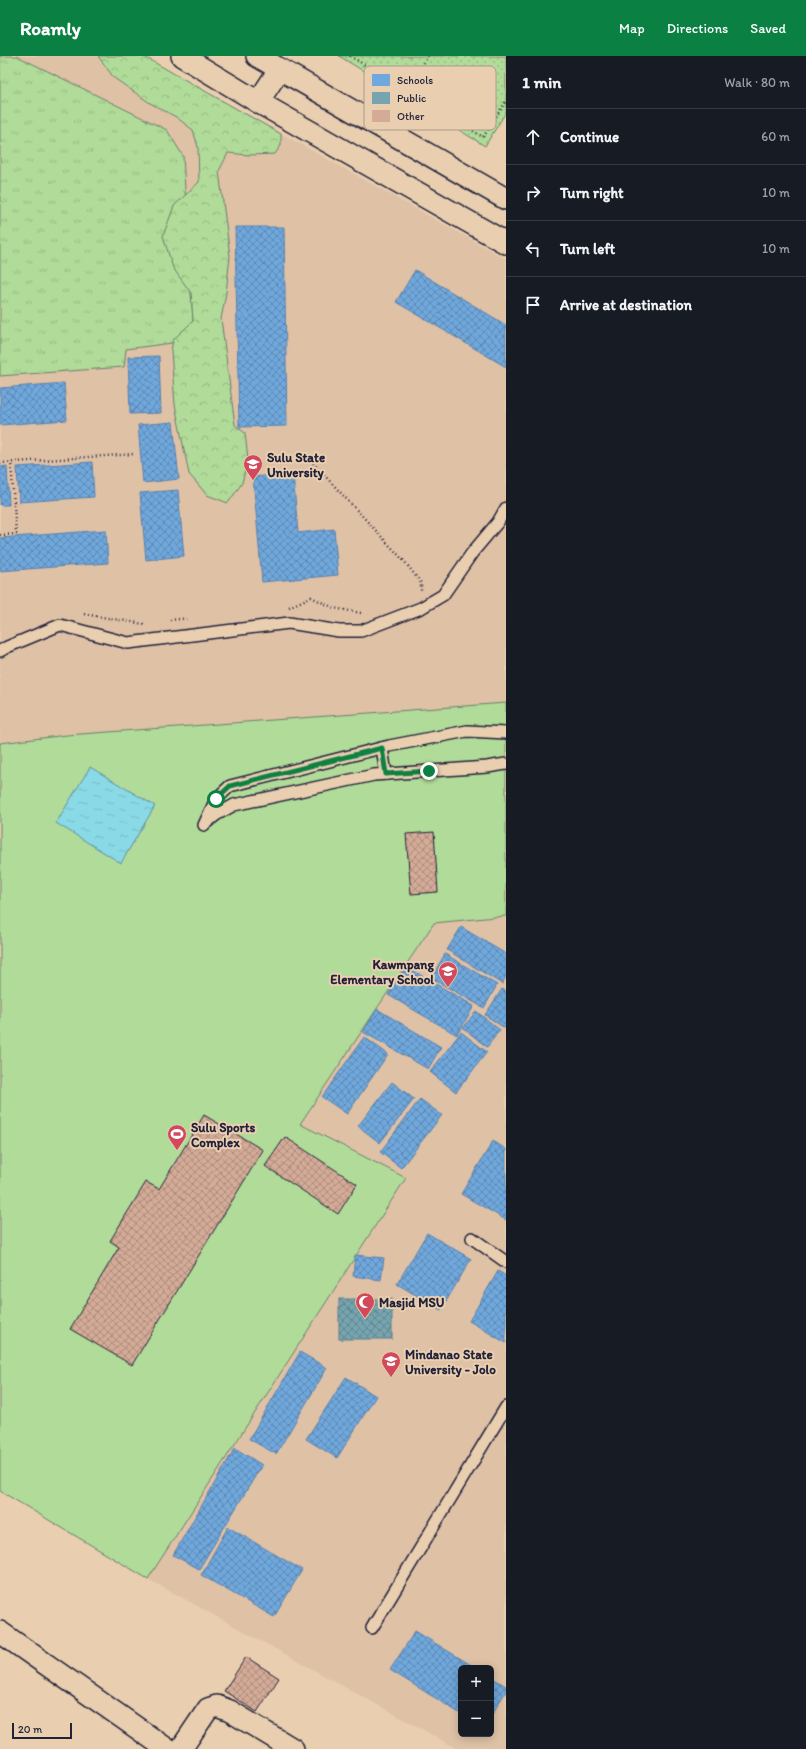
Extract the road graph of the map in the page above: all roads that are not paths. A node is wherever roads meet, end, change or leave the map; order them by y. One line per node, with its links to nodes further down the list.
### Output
1 (182, 56): 4 (street)
2 (257, 56): 3 (street)
3 (279, 70): 4 (street); 5 (street)
4 (258, 102): 8 (street)
5 (364, 117)
6 (387, 130): 7 (street)
7 (506, 199)
8 (506, 243)
9 (506, 508): 10 (lane)
10 (0, 651)
11 (506, 733): 12 (lane)
12 (382, 748): 14 (lane); 14 (lane)
13 (506, 764): 14 (lane)
14 (386, 774)
15 (472, 1238): 16 (lane)
16 (506, 1262)
17 (506, 1407): 18 (lane)
18 (372, 1628)
19 (0, 1632): 20 (street)
20 (167, 1749)
21 (182, 1749): 22 (street)
22 (293, 1749)

